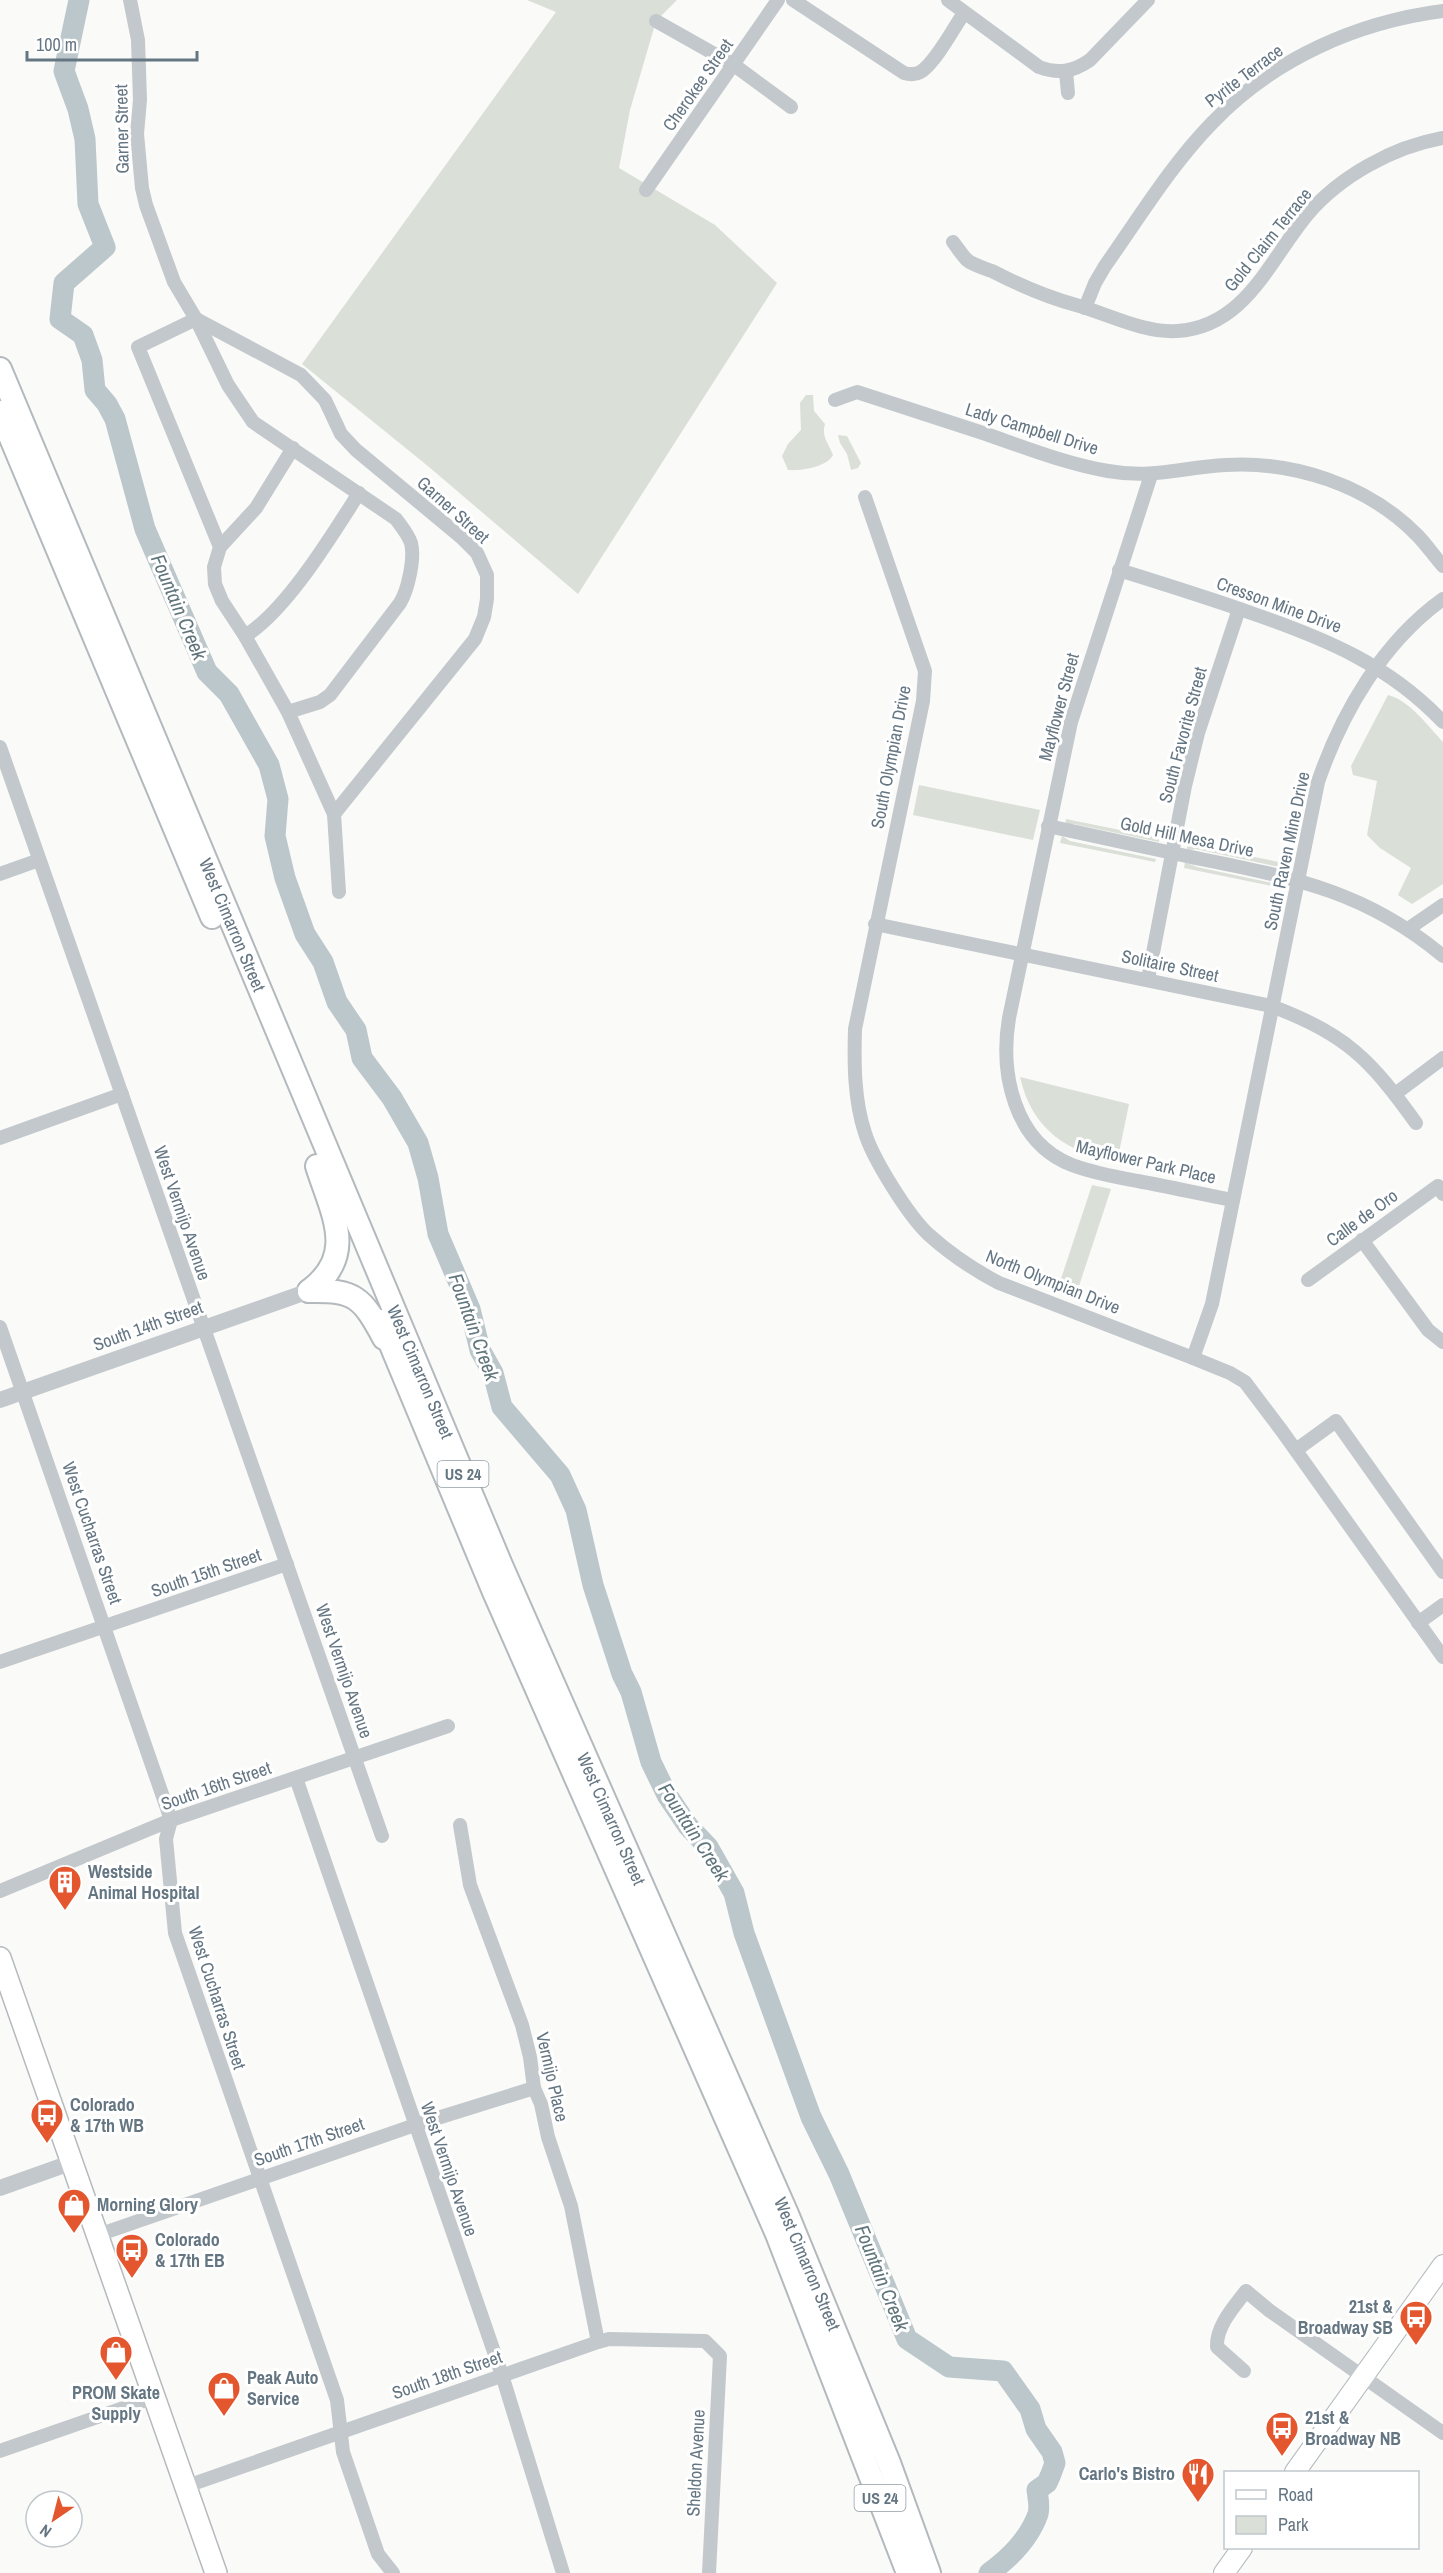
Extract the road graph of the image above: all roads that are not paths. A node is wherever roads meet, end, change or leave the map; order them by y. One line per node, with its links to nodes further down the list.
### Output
1 (130, 0): 17 (street, Garner Street)
2 (778, 0): 9 (street, Cherokee Street)
3 (793, 0): 7 (street)
4 (948, 0): 7 (street)
5 (1148, 0): 10 (street)
6 (1443, 11): 16 (street, Pyrite Terrace)
7 (964, 13): 10 (street)
8 (656, 21): 9 (street)
9 (734, 65): 12 (street); 14 (street, Cherokee Street)
10 (1066, 72): 11 (street)
11 (1068, 93)
12 (791, 106)
13 (1443, 138): 16 (street, Gold Claim Terrace)
14 (646, 190)
15 (953, 242): 16 (street, Gold Claim Terrace)
16 (1085, 308)
17 (196, 319): 21 (street); 25 (street); 35 (street, Garner Street)
18 (0, 369): 107 (highway, West Cimarron Street / US 24)
19 (835, 400): 22 (street, Lady Campbell Drive)
20 (0, 412): 54 (highway, West Cimarron Street / US 24)
21 (293, 448): 23 (street); 25 (street)
22 (1151, 475): 26 (street, Lady Campbell Drive); 27 (street, Mayflower Street)
23 (359, 493): 30 (street); 32 (street)
24 (865, 497): 43 (street, South Olympian Drive)
25 (220, 547): 30 (street)
26 (1443, 566)
27 (1119, 570): 29 (street, Cresson Mine Drive); 36 (street, Mayflower Street)
28 (1443, 599): 31 (street, South Raven Mine Drive)
29 (1239, 609): 31 (street, Cresson Mine Drive); 37 (street, South Favorite Street)
30 (245, 636): 32 (street)
31 (1376, 667): 33 (street, Cresson Mine Drive); 40 (street, South Raven Mine Drive)
32 (288, 712): 35 (street)
33 (1443, 722)
34 (0, 747): 38 (street, West Vermijo Avenue)
35 (334, 814): 41 (street)
36 (1048, 826): 37 (street, Gold Hill Mesa Drive); 45 (street, Mayflower Street)
37 (1172, 853): 40 (street, Gold Hill Mesa Drive); 47 (street, South Favorite Street)
38 (39, 860): 39 (street); 50 (street, West Vermijo Avenue)
39 (0, 874)
40 (1298, 879): 44 (street, Gold Hill Mesa Drive); 48 (street, South Raven Mine Drive)
41 (339, 892)
42 (1443, 905): 44 (street)
43 (875, 924): 45 (street, Solitaire Street); 63 (street, North Olympian Drive)
44 (1408, 929): 46 (street, Gold Hill Mesa Drive)
45 (1023, 955): 47 (street, Solitaire Street); 56 (street, Mayflower Park Place)
46 (1443, 956)
47 (1148, 979): 48 (street, Solitaire Street)
48 (1271, 1006): 51 (street, Solitaire Street); 56 (street, South Raven Mine Drive)
49 (1443, 1058): 51 (street)
50 (122, 1094): 53 (street); 61 (street, West Vermijo Avenue)
51 (1395, 1094): 52 (street, Solitaire Street)
52 (1416, 1123)
53 (0, 1138)
54 (317, 1166): 59 (highway); 64 (highway, West Cimarron Street / US 24)
55 (1440, 1190): 57 (street, Calle de Oro)
56 (1232, 1200): 63 (street, South Raven Mine Drive)
57 (1362, 1240): 58 (street, Calle de Oro); 62 (street)
58 (1308, 1280)
59 (309, 1291): 61 (street, South 14th Street); 64 (highway)
60 (0, 1327): 65 (street, West Cucharras Street)
61 (203, 1327): 65 (street, South 14th Street); 68 (street, West Vermijo Avenue)
62 (1443, 1342)
63 (1193, 1358): 67 (street, North Olympian Drive)
64 (408, 1383): 106 (highway, West Cimarron Street / US 24)
65 (23, 1391): 66 (street, South 14th Street); 72 (street, West Cucharras Street)
66 (0, 1400)
67 (1296, 1450): 69 (street); 71 (street, North Olympian Drive)
68 (287, 1564): 72 (street, South 15th Street); 76 (street, West Vermijo Avenue)
69 (1443, 1572)
70 (1443, 1605): 71 (street)
71 (1418, 1623): 73 (street, North Olympian Drive)
72 (105, 1627): 74 (street, South 15th Street); 78 (street, West Cucharras Street)
73 (1443, 1658)
74 (0, 1662)
75 (448, 1726): 76 (street, South 16th Street)
76 (356, 1758): 77 (street, South 16th Street); 80 (street, West Vermijo Avenue)
77 (296, 1778): 78 (street, South 16th Street); 84 (street, West Vermijo Avenue)
78 (171, 1820): 81 (street, South 16th Street); 86 (street, West Cucharras Street)
79 (460, 1825): 83 (street, Vermijo Place)
80 (382, 1836)
81 (0, 1891)
82 (0, 1958): 85 (main road)
83 (534, 2088): 84 (street, South 17th Street); 90 (street, Vermijo Place)
84 (415, 2126): 86 (street, South 17th Street); 93 (street, West Vermijo Avenue)
85 (73, 2162): 87 (street); 88 (main road)
86 (259, 2178): 88 (street, South 17th Street); 96 (street, West Cucharras Street)
87 (0, 2188)
88 (98, 2235): 95 (main road)
89 (1443, 2265): 94 (main road)
90 (598, 2342): 91 (street, South 18th Street); 93 (street, South 18th Street)
91 (720, 2356): 105 (street, Sheldon Avenue)
92 (1244, 2371): 94 (street)
93 (502, 2375): 96 (street, South 18th Street); 104 (street, West Vermijo Avenue)
94 (1363, 2378): 97 (street); 99 (main road)
95 (155, 2397): 98 (street); 100 (main road)
96 (340, 2432): 100 (street, South 18th Street); 103 (street, West Cucharras Street)
97 (1443, 2433)
98 (0, 2451)
99 (1296, 2471)
100 (187, 2486): 102 (main road)
101 (1241, 2549): 108 (main road)
102 (216, 2573)
103 (393, 2573)
104 (563, 2573)
105 (709, 2573)
106 (908, 2573)
107 (930, 2573)
108 (1224, 2573)

